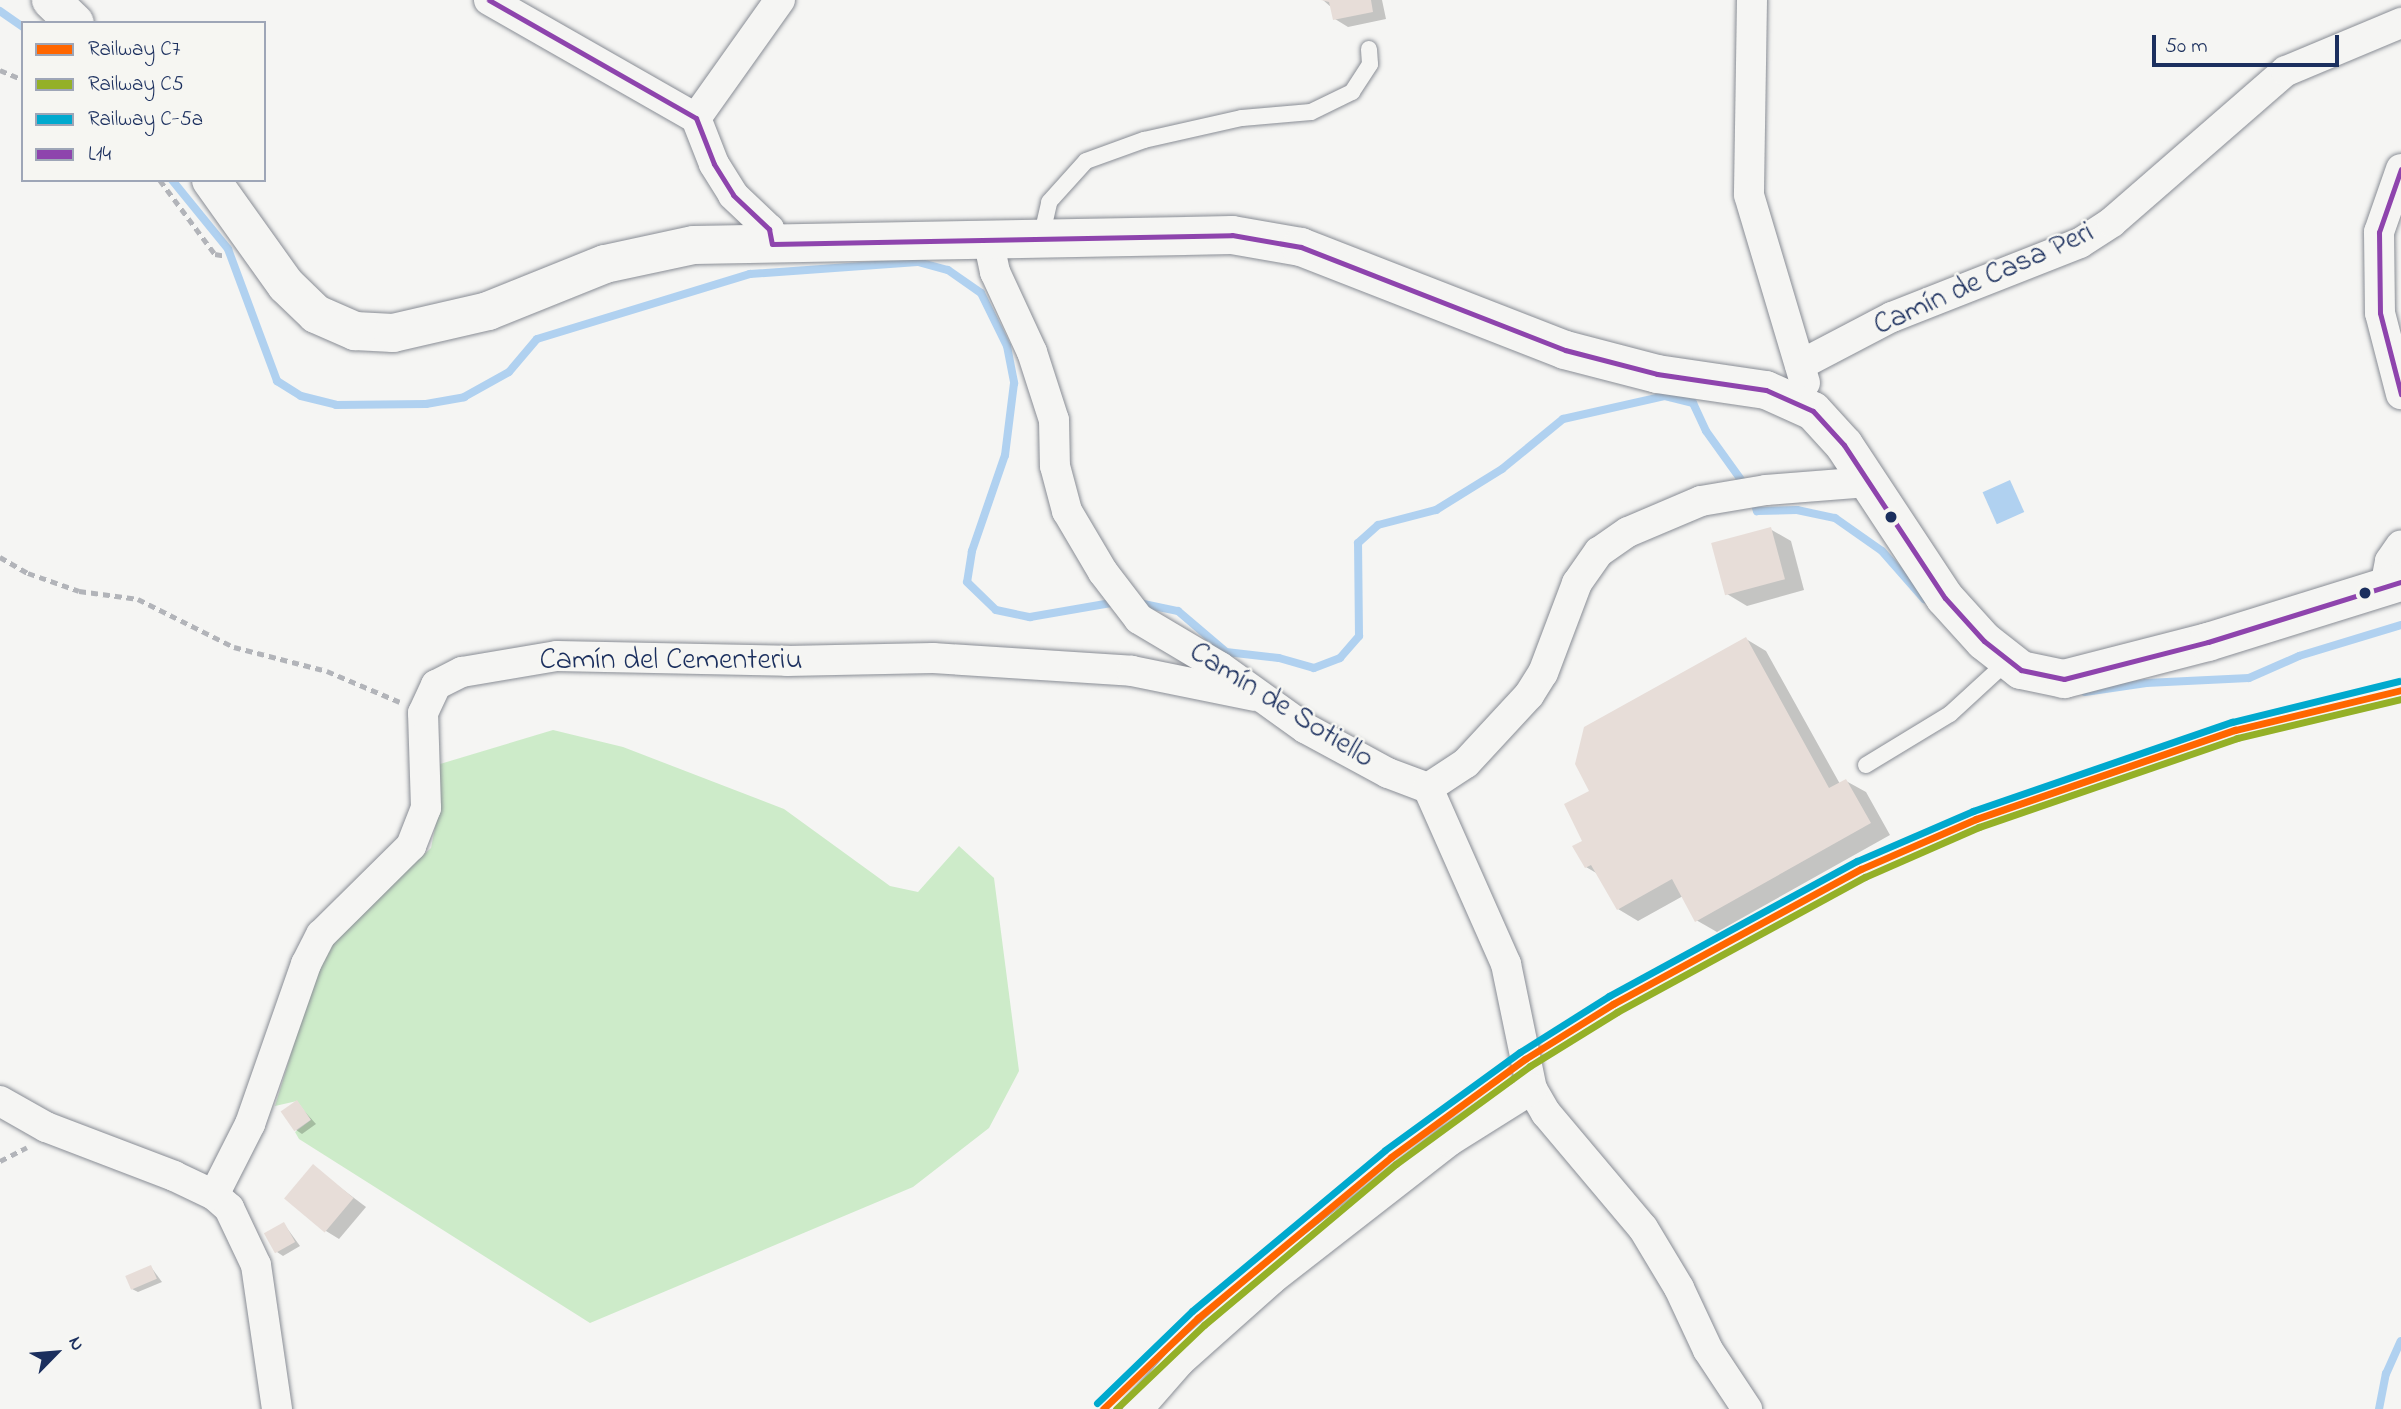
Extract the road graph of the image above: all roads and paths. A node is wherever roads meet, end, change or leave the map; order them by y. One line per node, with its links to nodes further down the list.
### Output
1 (51, 0): 5 (street)
2 (489, 0): 10 (street)
3 (780, 0): 10 (street)
4 (1752, 0): 18 (street)
5 (73, 21)
6 (2401, 23): 18 (street, Camín de Casa Peri)
7 (1369, 49): 14 (lane)
8 (0, 70): 9 (path)
9 (21, 79)
10 (696, 118): 16 (street)
11 (2401, 169): 19 (street)
12 (162, 182): 17 (path)
13 (212, 182): 16 (street)
14 (1041, 238): 15 (street); 20 (street)
15 (988, 239): 16 (street); 26 (street, Camín de Sotiello)
16 (772, 244)
17 (219, 257)
18 (1800, 365): 20 (street)
19 (2401, 394)
20 (1813, 411): 21 (street)
21 (1868, 482): 25 (street); 29 (street)
22 (2401, 545): 24 (street)
23 (0, 556): 27 (path)
24 (2393, 585): 25 (street)
25 (2009, 660): 28 (lane)
26 (1255, 696): 27 (street, Camín del Cementeriu); 29 (street, Camín de Sotiello)
27 (423, 713): 32 (street)
28 (1866, 765)
29 (1428, 788): 30 (street)
30 (1532, 1089): 34 (street); 35 (street)
31 (0, 1101): 32 (street)
32 (214, 1195): 33 (street)
33 (277, 1409)
34 (1138, 1409)
35 (1747, 1409)

